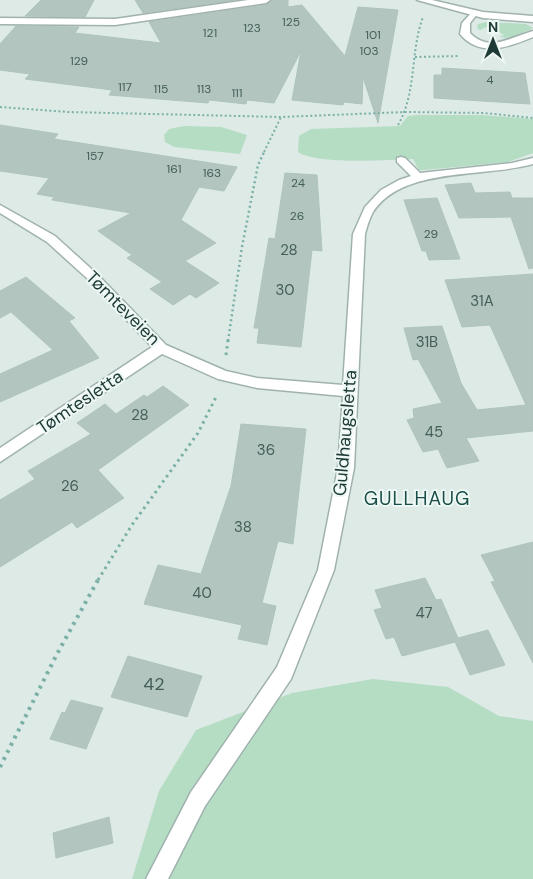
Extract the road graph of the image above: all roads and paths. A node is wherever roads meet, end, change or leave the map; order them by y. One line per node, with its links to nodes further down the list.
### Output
1 (266, 0): 7 (street)
2 (421, 0): 3 (street)
3 (435, 3): 4 (street); 10 (path)
4 (448, 3): 5 (street)
5 (474, 13): 6 (street); 8 (street)
6 (533, 19)
7 (0, 21)
8 (533, 34)
9 (0, 107): 11 (path)
10 (406, 112): 11 (path); 12 (path); 13 (path)
11 (280, 117): 19 (path)
12 (533, 118)
13 (398, 126)
14 (401, 160): 16 (street)
15 (533, 161): 16 (street, Guldhaugsletta)
16 (418, 177): 20 (street, Guldhaugsletta)
17 (0, 208): 18 (street, Tømteveien)
18 (161, 348): 19 (street, Tømteveien); 21 (street, Tømtesletta)
19 (223, 375): 20 (street, Tømteveien); 22 (path)
20 (349, 391): 23 (street, Guldhaugsletta)
21 (0, 456)
22 (0, 767)
23 (157, 879)

